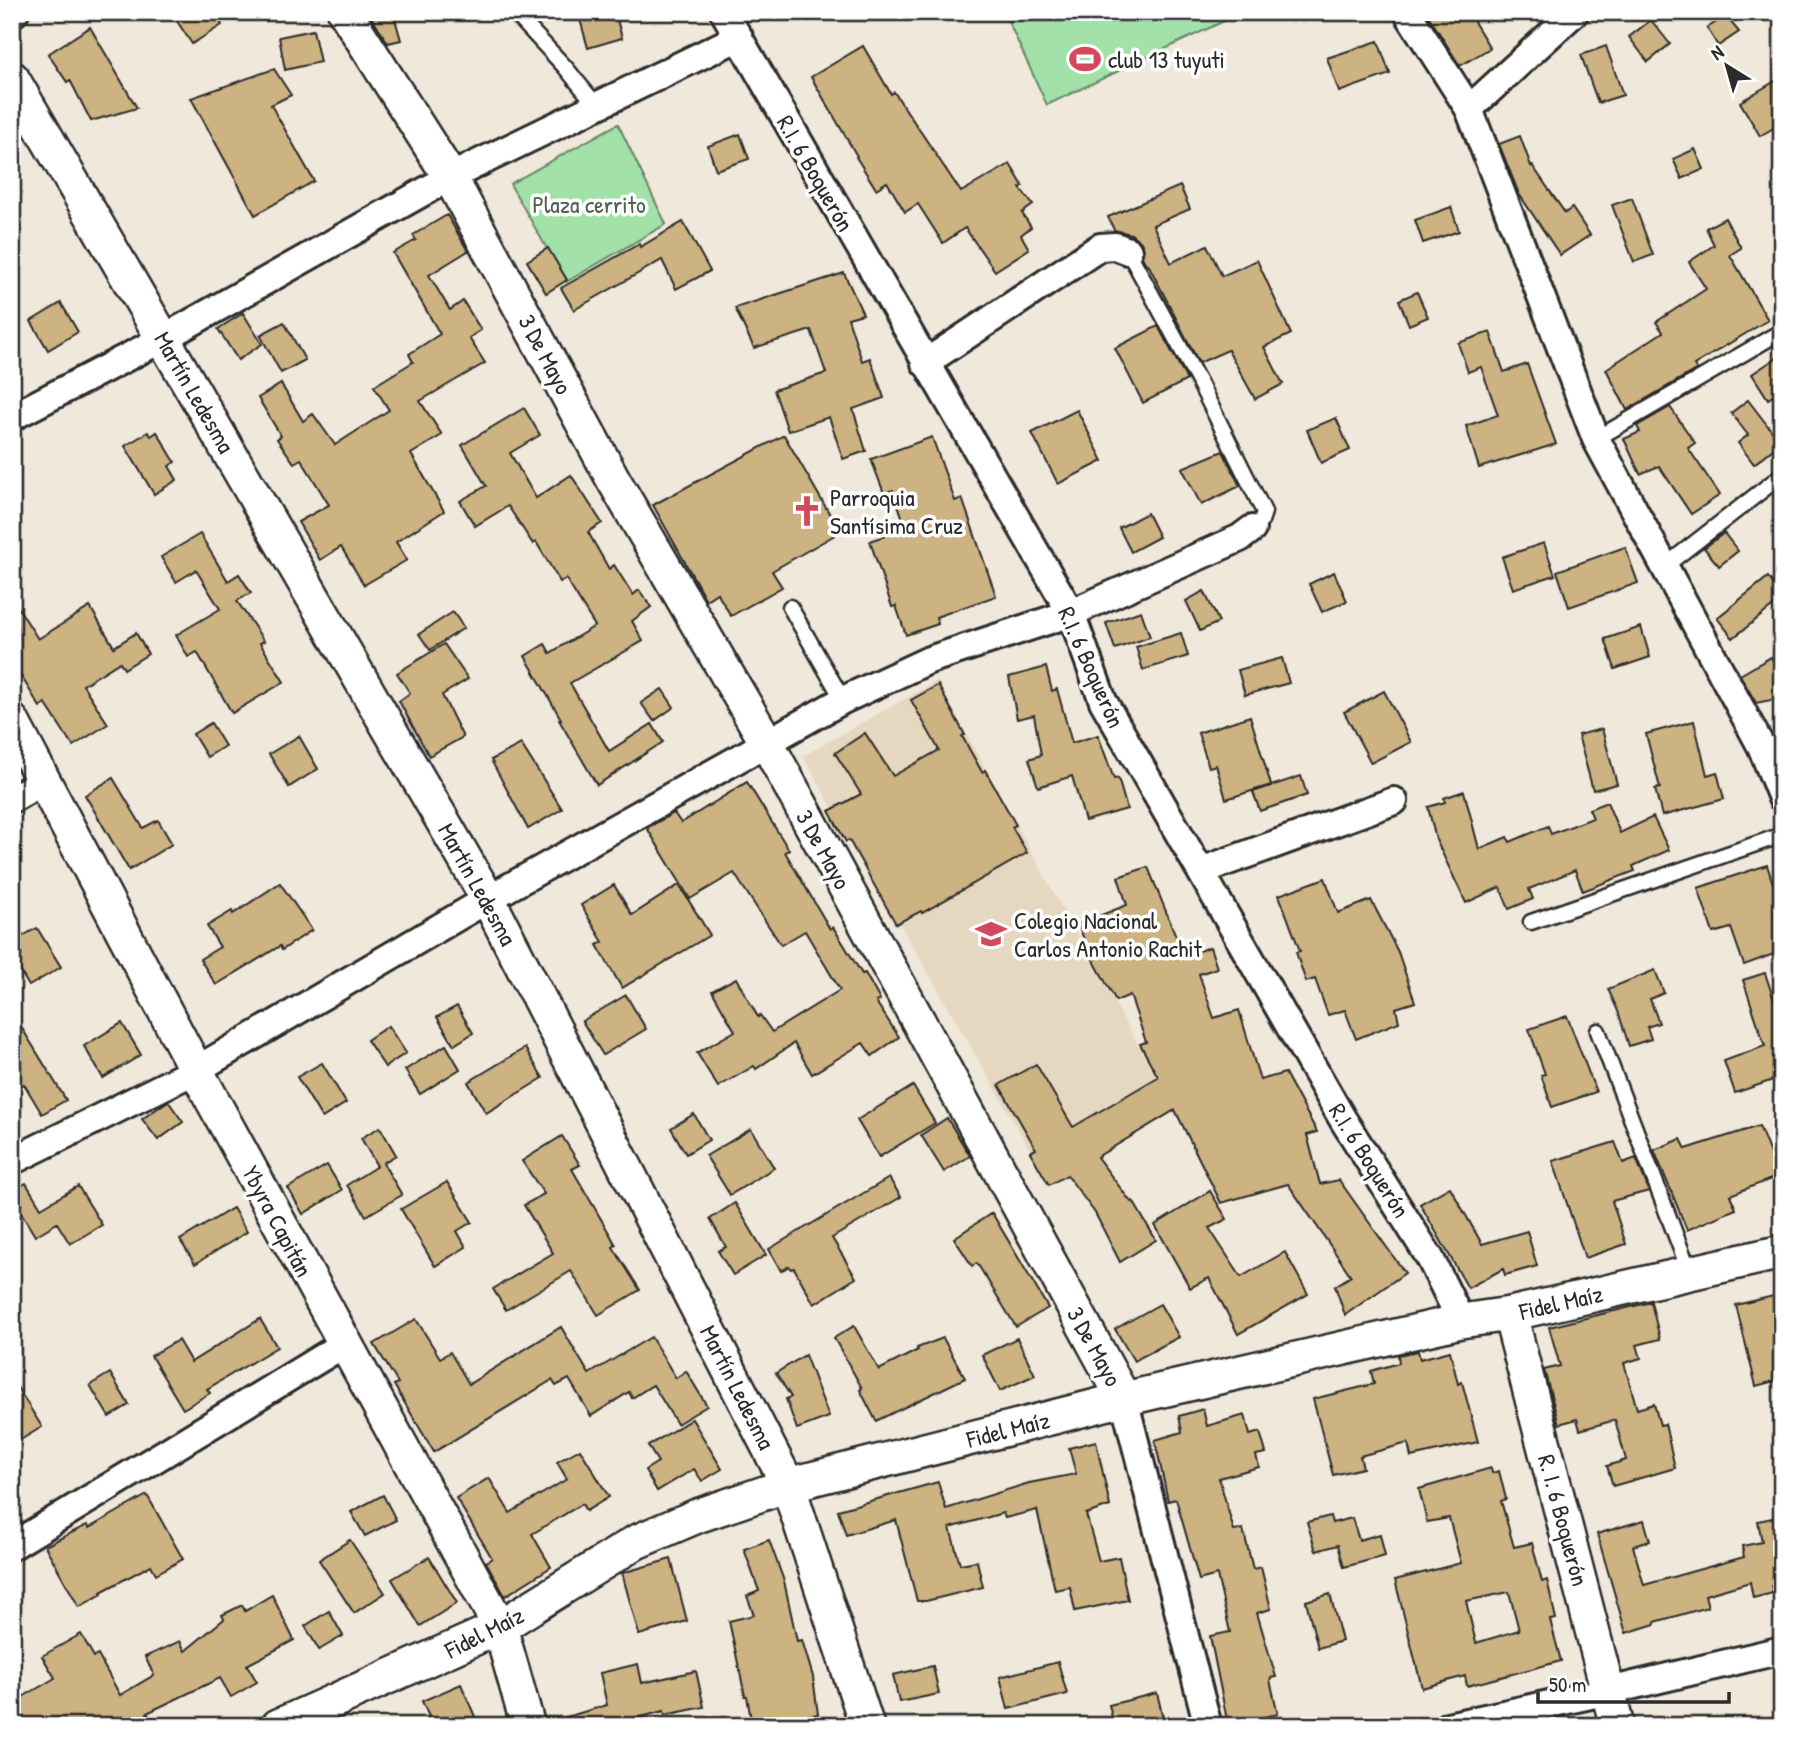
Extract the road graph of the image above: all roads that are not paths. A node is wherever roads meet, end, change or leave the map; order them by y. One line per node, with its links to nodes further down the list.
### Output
1 (345, 12): 10 (street, 3 De Mayo)
2 (514, 12): 8 (lane)
3 (724, 12): 6 (street, R.I. 6 Boquerón)
4 (1407, 12): 9 (street)
5 (1575, 12): 9 (street)
6 (739, 37): 8 (street); 14 (street, R.I. 6 Boquerón)
7 (12, 78): 13 (street, Martín Ledesma)
8 (597, 106): 10 (street)
9 (1469, 109): 16 (street)
10 (450, 177): 13 (street); 24 (street, 3 De Mayo)
11 (1128, 251): 14 (street); 18 (lane)
12 (1782, 331): 16 (lane)
13 (164, 338): 15 (street); 32 (street, Martín Ledesma)
14 (925, 363): 21 (street, R.I. 6 Boquerón)
15 (12, 417)
16 (1596, 439): 19 (street)
17 (1782, 475): 19 (lane)
18 (1252, 529): 21 (street)
19 (1665, 566): 25 (street)
20 (790, 607): 22 (lane)
21 (1071, 613): 22 (street); 31 (street, R.I. 6 Boquerón)
22 (843, 700): 24 (street)
23 (12, 721): 26 (street, Ybyra Capitán)
24 (766, 743): 32 (street); 42 (street, 3 De Mayo)
25 (1772, 743): 28 (street)
26 (45, 780): 27 (street); 35 (street, Ybyra Capitán)
27 (12, 799)
28 (1782, 799)
29 (1394, 800): 31 (street)
30 (1782, 835): 33 (lane)
31 (1201, 870): 40 (street, R.I. 6 Boquerón)
32 (488, 899): 35 (street); 43 (street, Martín Ledesma)
33 (1531, 922)
34 (1598, 1031): 38 (lane)
35 (196, 1070): 36 (street); 41 (street, Ybyra Capitán)
36 (12, 1161)
37 (1782, 1252): 38 (street, Fidel Maíz)
38 (1690, 1273): 39 (street, Fidel Maíz)
39 (1510, 1314): 40 (street, Fidel Maíz); 47 (street, R. I. 6 Boquerón)
40 (1461, 1321): 42 (street, Fidel Maíz)
41 (344, 1343): 44 (street); 45 (street, Ybyra Capitán)
42 (1124, 1399): 43 (street, Fidel Maíz); 51 (street, 3 De Mayo)
43 (788, 1485): 45 (street, Fidel Maíz); 50 (street, Martín Ledesma)
44 (12, 1546)
45 (500, 1627): 48 (street, Fidel Maíz); 49 (street, Ybyra Capitán)
46 (1782, 1650): 47 (street)
47 (1609, 1691): 52 (street); 53 (street, R. I. 6 Boquerón)
48 (278, 1726)
49 (528, 1726)
50 (867, 1726)
51 (1208, 1726)
52 (1448, 1726)
53 (1617, 1726)

